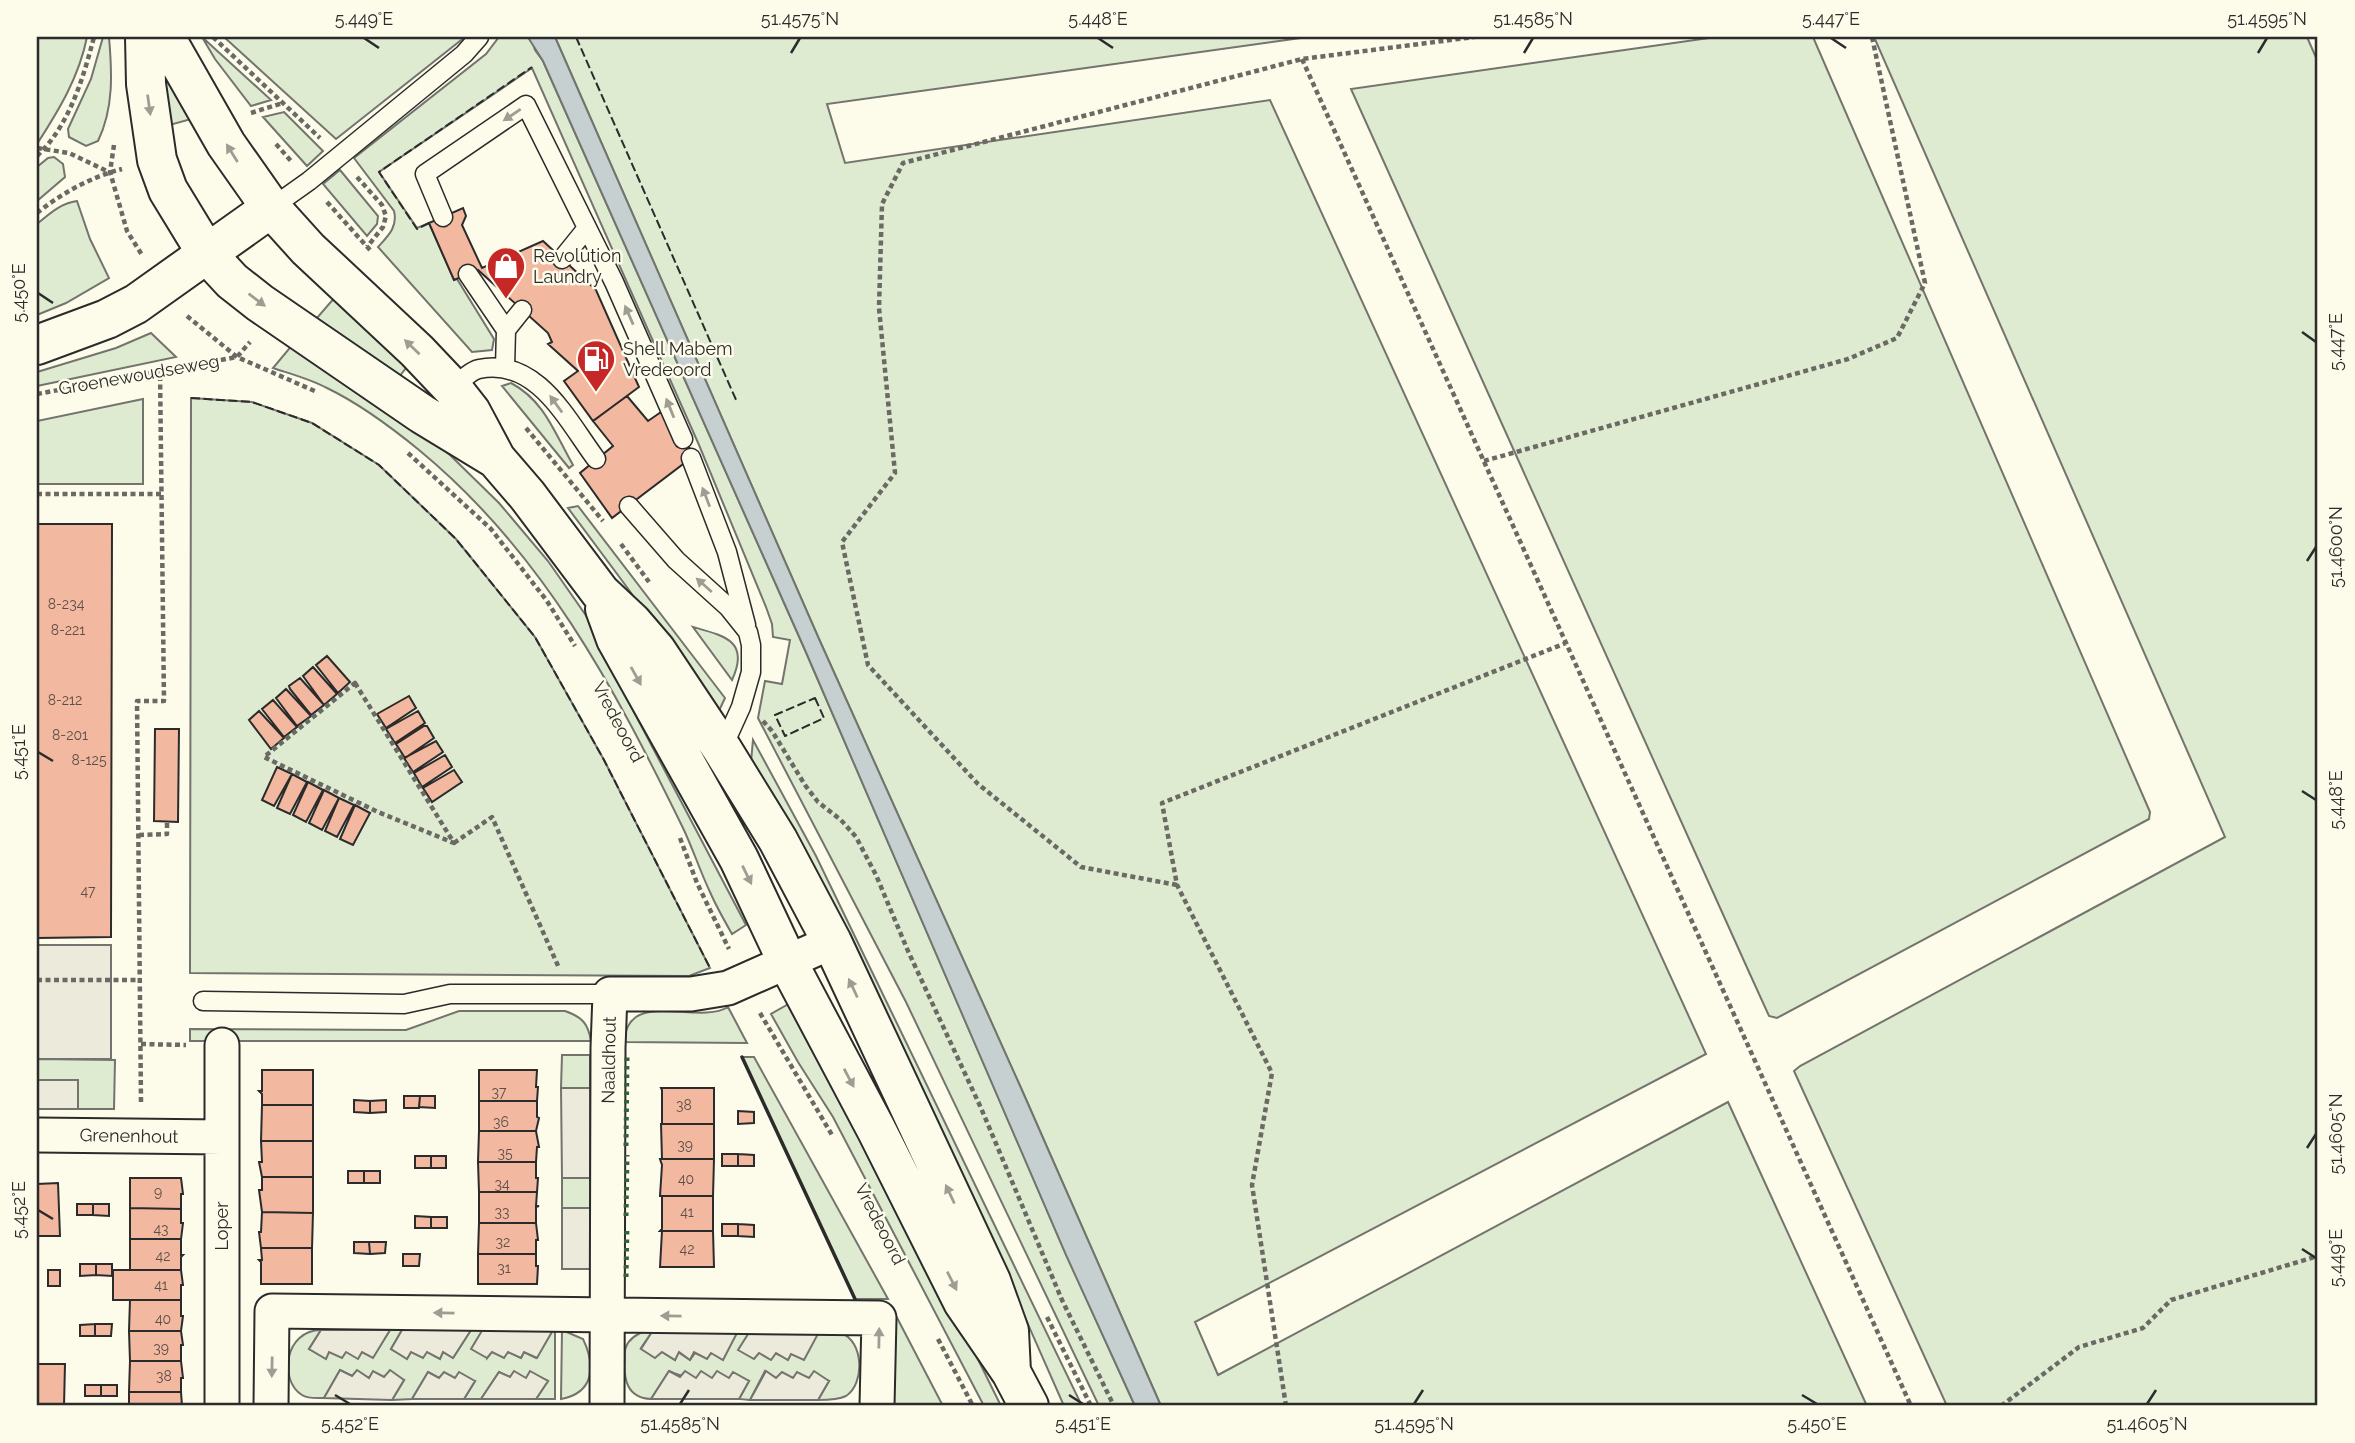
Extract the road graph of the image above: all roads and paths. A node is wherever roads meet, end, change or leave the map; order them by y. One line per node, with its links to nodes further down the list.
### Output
1 (94, 37): 11 (path)
2 (145, 37): 19 (street, one-way to 19)
3 (165, 37): 14 (street, one-way to 3)
4 (480, 37): 14 (lane)
5 (1474, 37): 7 (path)
6 (1872, 37): 40 (path)
7 (1302, 59): 40 (path); 53 (path)
8 (284, 103): 9 (path)
9 (251, 113)
10 (37, 148): 11 (path)
11 (45, 148): 12 (path); 13 (path)
12 (37, 156)
13 (110, 172): 15 (path); 23 (path)
14 (271, 208): 19 (street); 20 (street)
15 (37, 213)
16 (443, 217): 18 (lane, one-way to 16)
17 (349, 227): 20 (path)
18 (587, 228): 21 (lane); 35 (lane, one-way to 18)
19 (207, 254): 23 (street); 25 (street, one-way to 25)
20 (320, 259): 31 (street, one-way to 20)
21 (562, 259)
22 (468, 274): 26 (lane)
23 (162, 287): 27 (street); 28 (path)
24 (522, 310): 26 (lane)
25 (275, 313): 28 (path, Groenewoudseweg); 34 (street)
26 (506, 330): 29 (lane)
27 (37, 345)
28 (237, 357): 30 (path, Groenewoudseweg); 33 (path)
29 (505, 368): 31 (lane); 39 (lane, one-way to 29)
30 (160, 370): 32 (path, Groenewoudseweg); 42 (path)
31 (453, 389): 34 (lane); 38 (street)
32 (37, 394)
33 (323, 395)
34 (422, 414): 38 (street)
35 (683, 439)
36 (402, 448): 46 (path)
37 (691, 458): 44 (lane, one-way to 37)
38 (496, 459): 48 (street)
39 (596, 459)
40 (1484, 461): 45 (path)
41 (37, 494): 42 (path)
42 (162, 494): 50 (path)
43 (629, 506): 44 (lane, one-way to 43)
44 (747, 632): 47 (lane)
45 (1566, 643): 53 (path); 82 (path)
46 (576, 647)
47 (741, 707): 48 (lane); 80 (path)
48 (706, 761): 54 (street); 55 (street, one-way to 55)
49 (167, 822): 50 (path)
50 (139, 835): 57 (path)
51 (679, 835): 58 (path)
52 (454, 843): 52 (path); 59 (path)
53 (1177, 885): 81 (path)
54 (832, 942): 55 (street, Naaldhout); 73 (street, one-way to 54)
55 (788, 963): 58 (street, Naaldhout); 73 (street, one-way to 73)
56 (37, 980): 57 (path)
57 (140, 981): 62 (path)
58 (746, 982): 60 (street, Naaldhout); 65 (path)
59 (560, 994): 60 (lane); 61 (lane)
60 (610, 994): 71 (street, Naaldhout)
61 (203, 1001)
62 (141, 1044): 63 (path); 66 (path)
63 (222, 1045): 67 (street, Loper)
64 (37, 1135): 66 (street, Grenenhout)
65 (833, 1136)
66 (141, 1137): 67 (street, Grenenhout)
67 (222, 1137): 69 (street, Loper)
68 (2318, 1256): 83 (path)
69 (222, 1307): 70 (street); 74 (street, Loper)
70 (272, 1311): 71 (street, one-way to 70); 75 (street, one-way to 75)
71 (606, 1315): 76 (street, Naaldhout); 77 (street, one-way to 71)
72 (936, 1334): 78 (path)
73 (1011, 1372): 79 (street)
74 (222, 1406)
75 (271, 1406)
76 (607, 1406)
77 (877, 1406)
78 (973, 1406)
79 (1029, 1406)
80 (1114, 1406)
81 (1286, 1406)
82 (1911, 1406)
83 (2001, 1406)

